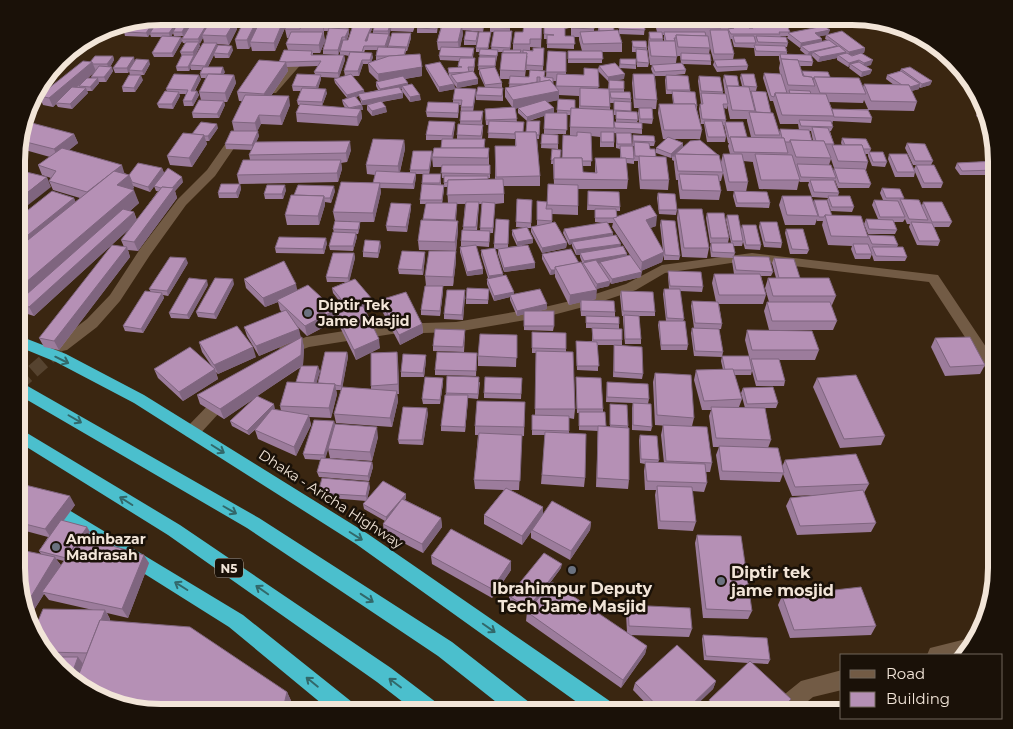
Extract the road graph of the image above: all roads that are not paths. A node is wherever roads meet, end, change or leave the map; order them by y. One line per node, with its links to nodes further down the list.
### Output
1 (312, 41): 2 (street)
2 (266, 98)
3 (249, 120): 5 (street)
4 (25, 343): 10 (highway, Dhaka - Aricha Highway, one-way to 10)
5 (62, 346)
6 (270, 361): 7 (street)
7 (988, 361)
8 (25, 390): 18 (highway, one-way to 18)
9 (232, 391): 10 (street)
10 (192, 432): 19 (highway, Dhaka - Aricha Highway, one-way to 19)
11 (25, 437): 17 (highway, N5, one-way to 11)
12 (34, 496): 16 (highway, one-way to 12)
13 (961, 649): 14 (street)
14 (941, 654)
15 (840, 680): 20 (street)
16 (340, 704)
17 (422, 704)
18 (515, 704)
19 (597, 704)
20 (788, 704)

